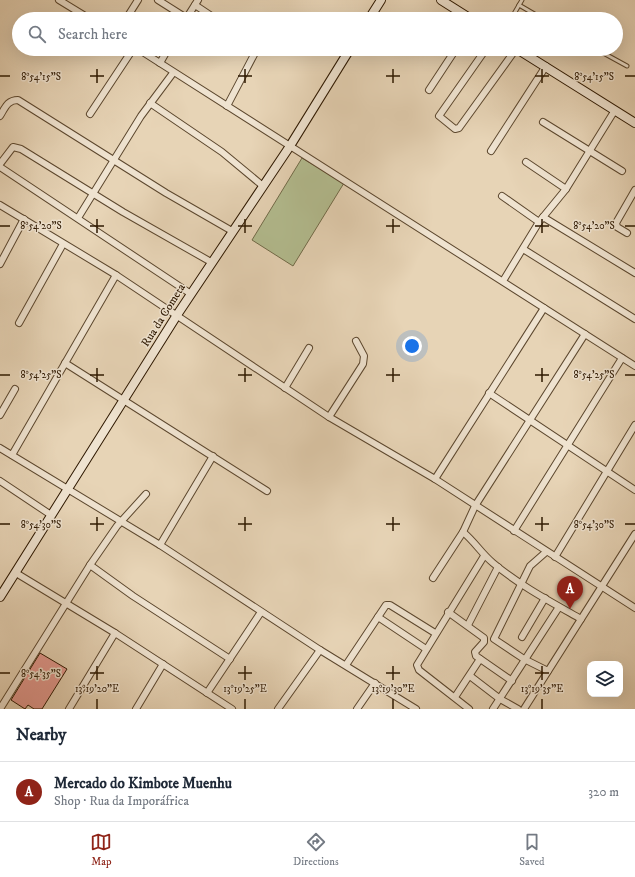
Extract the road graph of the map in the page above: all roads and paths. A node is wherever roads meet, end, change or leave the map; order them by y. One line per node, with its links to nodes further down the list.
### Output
1 (59, 0): 9 (street)
2 (138, 0): 10 (street)
3 (158, 0): 11 (street)
4 (381, 0): 14 (street)
5 (522, 0): 8 (lane)
6 (443, 1): 15 (street)
7 (197, 3): 12 (street); 13 (street)
8 (519, 5): 16 (lane); 17 (lane)
9 (79, 12)
10 (130, 12)
11 (176, 12)
12 (191, 12)
13 (208, 12)
14 (373, 12)
15 (460, 12)
16 (515, 12)
17 (531, 12)
18 (128, 56): 36 (street)
19 (149, 56): 28 (street)
20 (164, 56): 28 (street)
21 (253, 56): 34 (street)
22 (346, 56): 40 (street, Rua da Cometa)
23 (451, 56): 32 (street)
24 (481, 56): 25 (street)
25 (512, 56)
26 (529, 56): 29 (street)
27 (609, 56): 30 (lane)
28 (160, 63): 31 (street)
29 (546, 66): 35 (street); 41 (street)
30 (627, 66)
31 (173, 73): 33 (street); 34 (street)
32 (429, 90)
33 (150, 103): 43 (street); 48 (street)
34 (227, 106): 40 (street)
35 (615, 110): 39 (street); 42 (street)
36 (90, 114)
37 (0, 116): 43 (street)
38 (543, 122): 42 (street)
39 (635, 123)
40 (290, 146): 48 (street, Rua da Cometa); 65 (street)
41 (491, 151)
42 (590, 151): 47 (street); 49 (street)
43 (114, 160): 51 (street); 57 (street)
44 (526, 162): 49 (street)
45 (0, 164): 51 (street)
46 (0, 168): 54 (street)
47 (622, 171)
48 (263, 186): 57 (street, Rua da Cometa)
49 (566, 189): 56 (street)
50 (635, 190): 58 (street)
51 (94, 193): 54 (street); 61 (street)
52 (502, 196): 56 (street)
53 (0, 205): 55 (street)
54 (78, 218): 66 (street)
55 (24, 219): 59 (street); 62 (street)
56 (541, 219): 60 (street); 63 (street)
57 (232, 231): 61 (street, Rua da Cometa)
58 (627, 233)
59 (63, 244): 64 (street); 70 (street)
60 (523, 249): 65 (street); 69 (street)
61 (212, 262): 66 (street, Rua da Cometa)
62 (0, 264)
63 (635, 273)
64 (116, 275): 68 (street); 75 (street)
65 (503, 281): 67 (street)
66 (191, 294): 68 (street, Rua da Cometa)
67 (544, 308): 71 (street); 79 (street)
68 (177, 315): 77 (street); 80 (street, Rua da Cometa)
69 (635, 320)
70 (19, 323)
71 (585, 334): 74 (street); 84 (street)
72 (356, 341): 83 (street)
73 (309, 348): 77 (street)
74 (622, 358): 76 (street); 86 (street)
75 (65, 363): 80 (street); 88 (street)
76 (635, 366)
77 (285, 388): 83 (street)
78 (15, 389): 81 (street)
79 (489, 393): 84 (street); 91 (street)
80 (124, 400): 89 (street); 93 (street, Rua da Cometa)
81 (3, 405): 82 (street)
82 (0, 415)
83 (329, 417): 91 (street)
84 (530, 419): 86 (street); 97 (street)
85 (635, 425): 90 (street)
86 (566, 445): 90 (street); 100 (street)
87 (0, 448): 88 (street)
88 (12, 455): 93 (street)
89 (213, 456): 95 (street); 103 (street)
90 (607, 471): 94 (street); 106 (street)
91 (434, 479): 97 (street)
92 (0, 482): 98 (street)
93 (68, 488): 98 (street, Rua da Cometa); 99 (street)
94 (635, 490)
95 (267, 491)
96 (146, 494): 99 (street)
97 (475, 506): 100 (street); 101 (street)
98 (51, 515): 109 (street, Rua da Cometa)
99 (122, 521): 103 (street); 107 (street)
100 (514, 531): 104 (street)
101 (463, 532): 105 (street); 110 (street)
102 (635, 534): 112 (street)
103 (160, 545): 118 (street)
104 (546, 552): 106 (street); 111 (street)
105 (484, 556): 108 (street); 119 (street)
106 (555, 557): 112 (street)
107 (90, 565): 115 (street); 128 (street)
108 (498, 567): 111 (street); 122 (street)
109 (16, 573): 113 (street, Rua da Cometa); 115 (street)
110 (433, 578)
111 (522, 583): 114 (street); 130 (street)
112 (602, 586): 117 (street); 121 (street)
113 (0, 597)
114 (545, 598): 116 (street); 125 (street)
115 (67, 604): 123 (street); 141 (street)
116 (559, 607): 121 (street); 130 (street)
117 (635, 608)
118 (261, 612): 127 (street); 128 (street)
119 (448, 612): 122 (street); 124 (street)
120 (378, 617): 124 (street); 126 (street); 132 (street)
121 (581, 619): 133 (street)
122 (468, 626): 129 (street)
123 (115, 633): 131 (street); 142 (street)
124 (435, 633): 126 (street)
125 (522, 637)
126 (426, 649): 138 (street)
127 (320, 650): 132 (street); 145 (street)
128 (230, 659): 137 (street)
129 (480, 659): 134 (street); 135 (street)
130 (524, 659): 133 (street); 135 (street)
131 (163, 664): 137 (street); 143 (street)
132 (346, 665): 136 (street)
133 (548, 671): 150 (street)
134 (470, 676): 138 (street); 139 (street)
135 (512, 681): 139 (street)
136 (375, 683): 140 (street); 146 (street)
137 (207, 692): 144 (street)
138 (455, 697): 147 (street)
139 (500, 699): 148 (street); 149 (street)
140 (413, 708)
141 (0, 709)
142 (69, 709)
143 (136, 709)
144 (232, 709)
145 (278, 709)
146 (356, 709)
147 (469, 709)
148 (493, 709)
149 (518, 709)
150 (524, 709)

